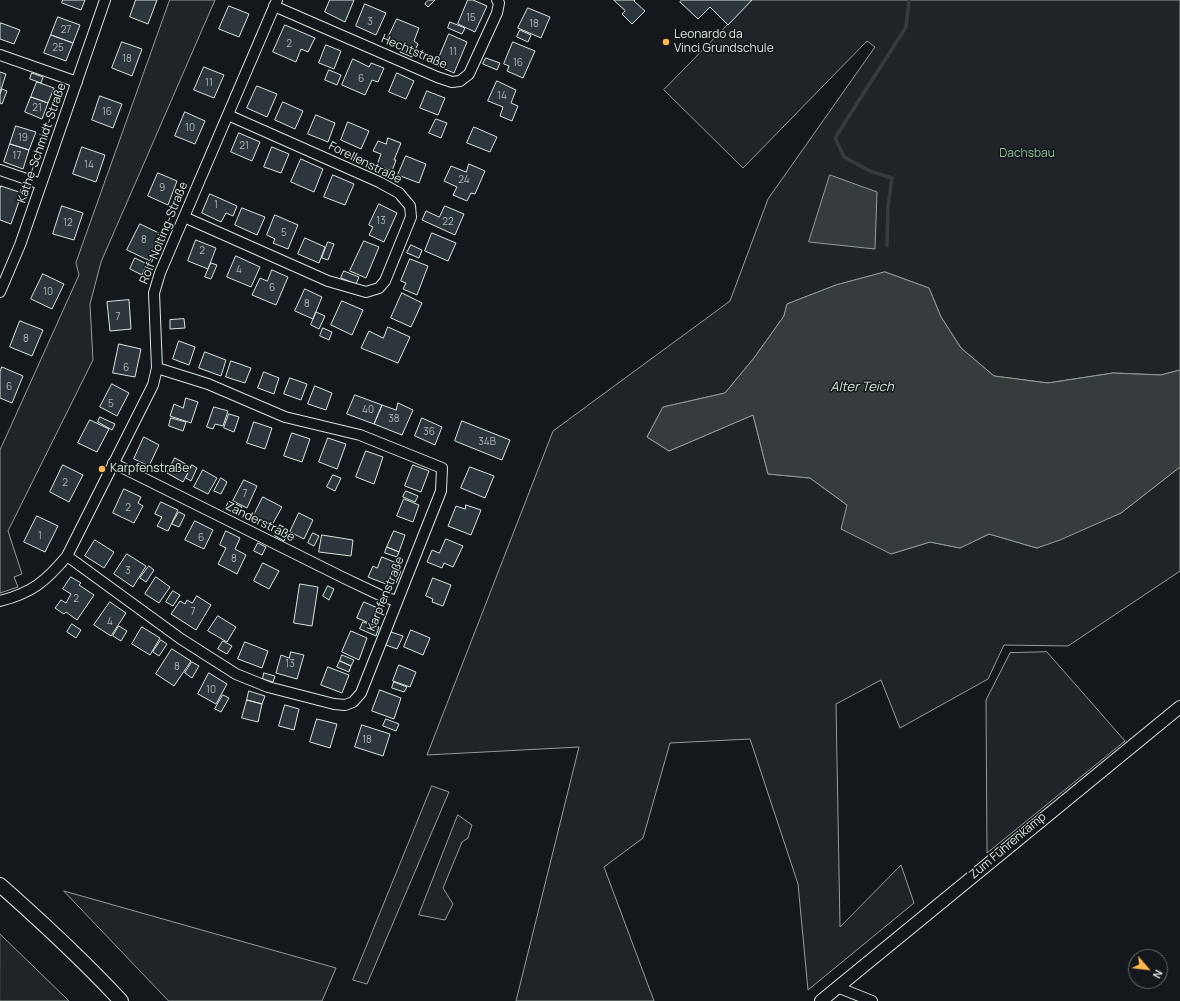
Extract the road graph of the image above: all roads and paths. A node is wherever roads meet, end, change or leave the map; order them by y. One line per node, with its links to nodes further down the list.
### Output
1 (104, 0): 5 (street, Käthe-Schmidt-Straße)
2 (497, 0): 3 (street, Hechtstraße)
3 (276, 3): 6 (street, Rolf-Nolting-Straße)
4 (0, 55): 5 (street)
5 (77, 82): 8 (street, Käthe-Schmidt-Straße)
6 (228, 115): 9 (street, Rolf-Nolting-Straße); 9 (street, Forellenstraße)
7 (0, 170): 8 (street)
8 (41, 184): 10 (street, Käthe-Schmidt-Straße)
9 (184, 217): 11 (street, Rolf-Nolting-Straße)
10 (0, 292)
11 (157, 368): 12 (street, Rolf-Nolting-Straße); 15 (street, Karpfenstraße)
12 (113, 464): 13 (street, Rolf-Nolting-Straße); 15 (street, Zanderstraße)
13 (66, 556): 14 (street, Rolf-Nolting-Straße); 15 (street, Karpfenstraße)
14 (0, 601)
15 (397, 601)
16 (1180, 707): 18 (street, Zum Fuhrenkamp)
17 (0, 885): 19 (main road)
18 (838, 987): 20 (street, Zum Fuhrenkamp); 21 (street)
19 (121, 1001)
20 (821, 1001)
21 (872, 1001)

